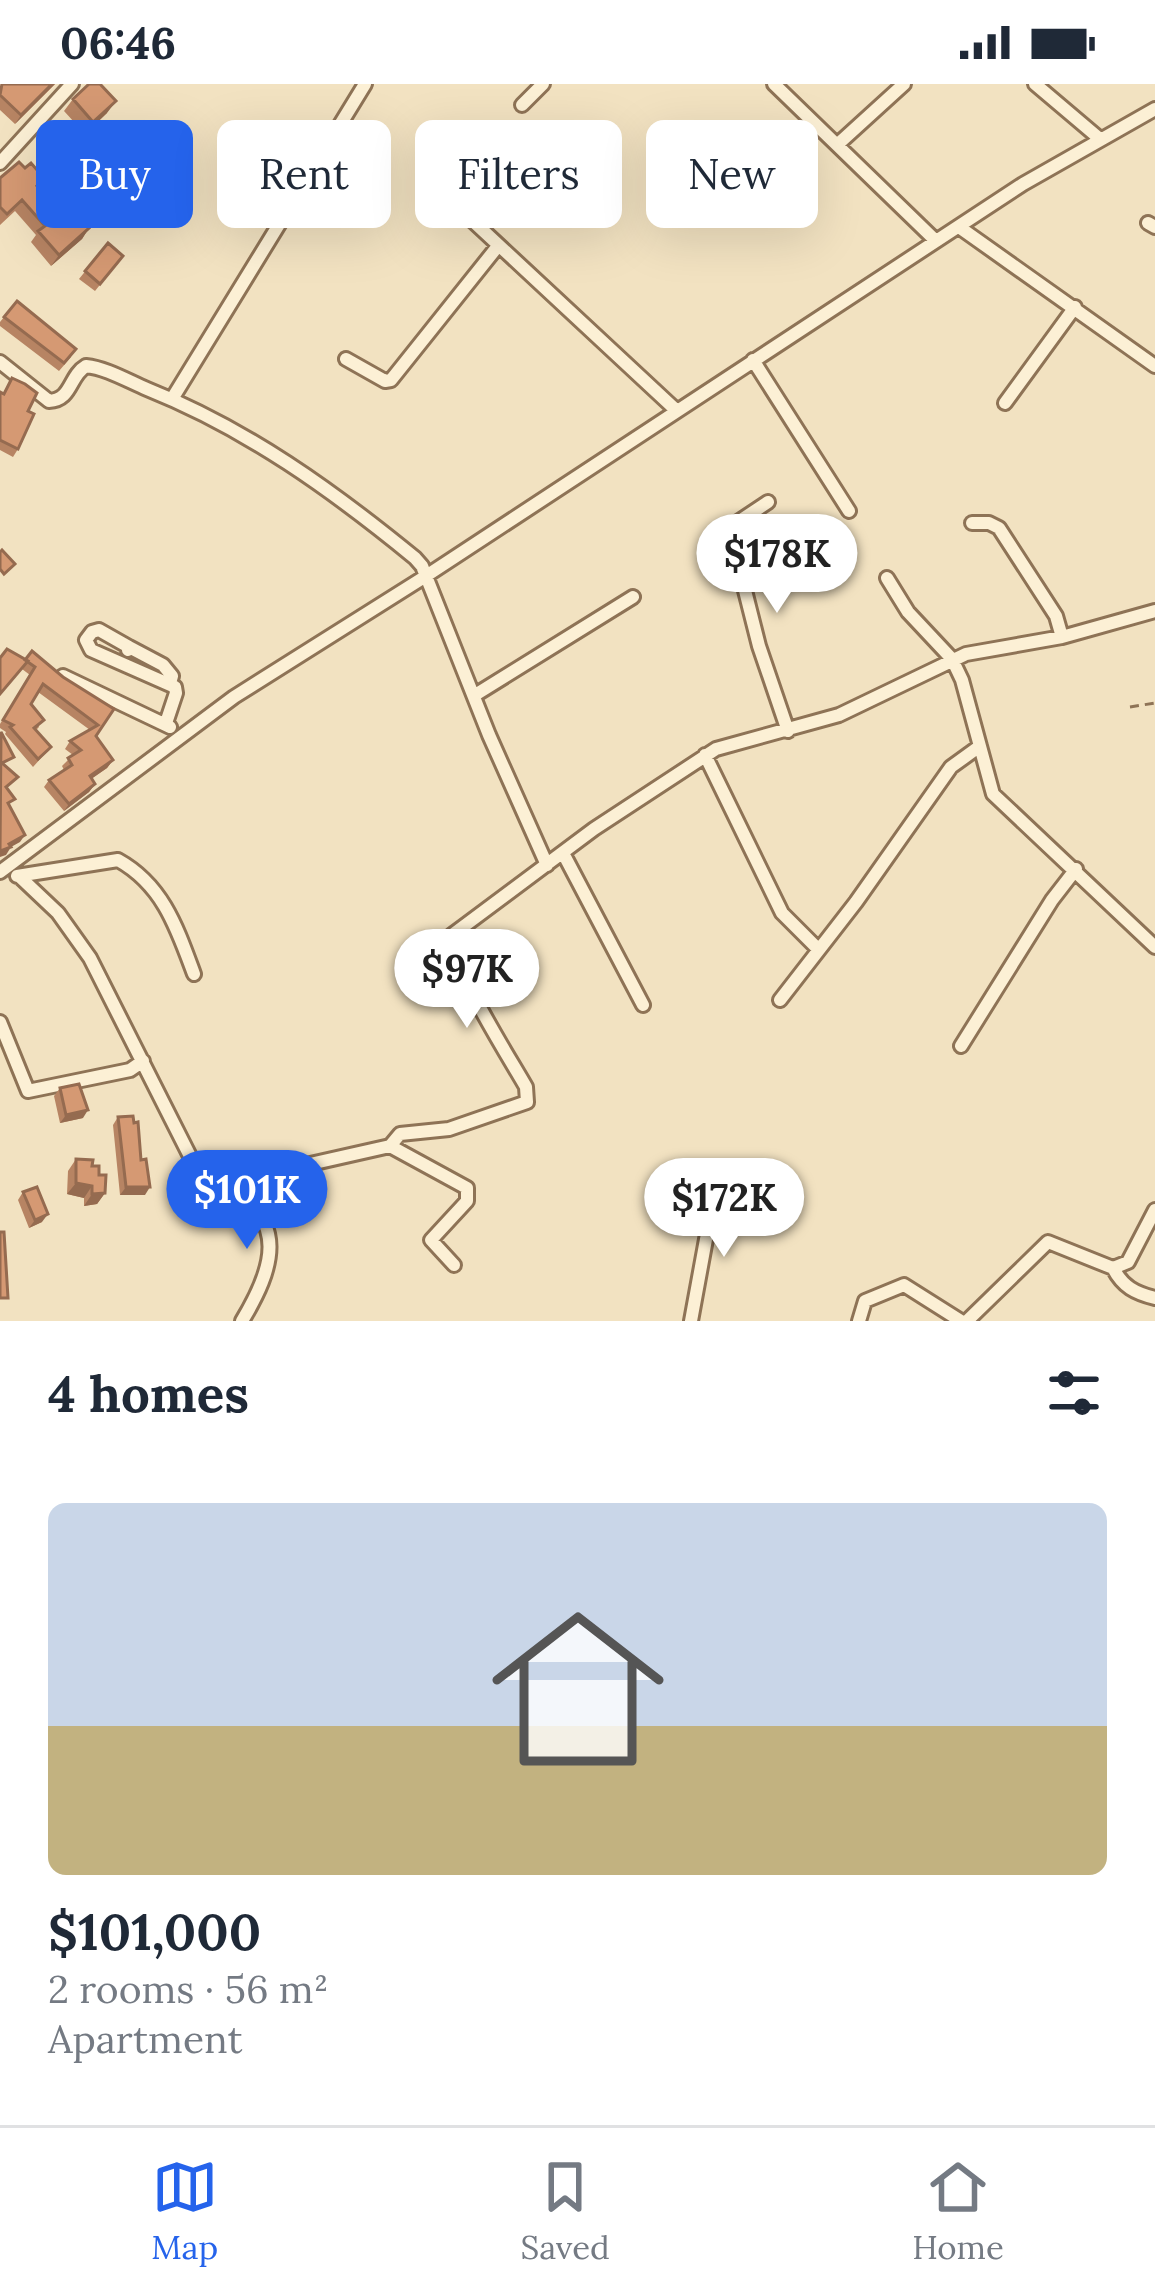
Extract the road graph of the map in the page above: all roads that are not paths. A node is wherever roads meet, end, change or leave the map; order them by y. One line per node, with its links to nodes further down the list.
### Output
1 (72, 84): 11 (street)
2 (365, 84): 21 (street)
3 (543, 84): 7 (street)
4 (774, 84): 10 (street)
5 (904, 84): 10 (street)
6 (1035, 84): 9 (street)
7 (522, 105)
8 (1155, 109): 9 (street)
9 (1100, 139): 12 (street)
10 (837, 146): 14 (street)
11 (0, 163)
12 (959, 227): 14 (street); 16 (street)
13 (479, 228): 15 (street)
14 (936, 241): 18 (street)
15 (498, 246): 17 (street); 23 (street)
16 (1075, 307): 20 (street); 22 (street)
17 (346, 359)
18 (753, 360): 23 (street); 25 (street)
19 (0, 362): 21 (street)
20 (1155, 366)
21 (172, 399): 27 (street)
22 (1005, 403)
23 (676, 411): 27 (street)
24 (768, 502): 39 (street)
25 (849, 511)
26 (972, 523): 31 (street)
27 (426, 576): 37 (street); 40 (street)
28 (887, 578): 33 (street)
29 (633, 597): 37 (street)
30 (1155, 611): 31 (street)
31 (1062, 638): 33 (street)
32 (129, 647): 34 (street); 34 (street); 36 (street)
33 (952, 659): 39 (street); 41 (street)
34 (122, 662): 36 (street)
35 (63, 676): 38 (street)
36 (170, 682): 38 (street)
37 (475, 695): 44 (street)
38 (166, 724): 40 (street)
39 (788, 731): 42 (street)
40 (176, 739): 46 (street)
41 (980, 746): 45 (street); 49 (street)
42 (705, 755): 43 (street); 49 (street)
43 (562, 854): 44 (street); 52 (street)
44 (547, 865): 56 (street)
45 (1076, 869): 48 (street); 54 (street)
46 (2, 872): 47 (street)
47 (20, 877): 50 (street); 55 (street)
48 (1154, 944)
49 (818, 950): 51 (street)
50 (194, 974)
51 (780, 1000)
52 (643, 1005)
53 (0, 1022): 55 (street)
54 (961, 1046)
55 (143, 1061): 57 (street)
56 (390, 1146): 57 (street); 60 (street)
57 (224, 1183): 63 (street)
58 (1155, 1210): 61 (street)
59 (775, 1215): 64 (street)
60 (454, 1265)
61 (1113, 1268): 62 (street); 66 (street)
62 (1155, 1298)
63 (242, 1321)
64 (691, 1321)
65 (859, 1321): 66 (street)
66 (964, 1321)

